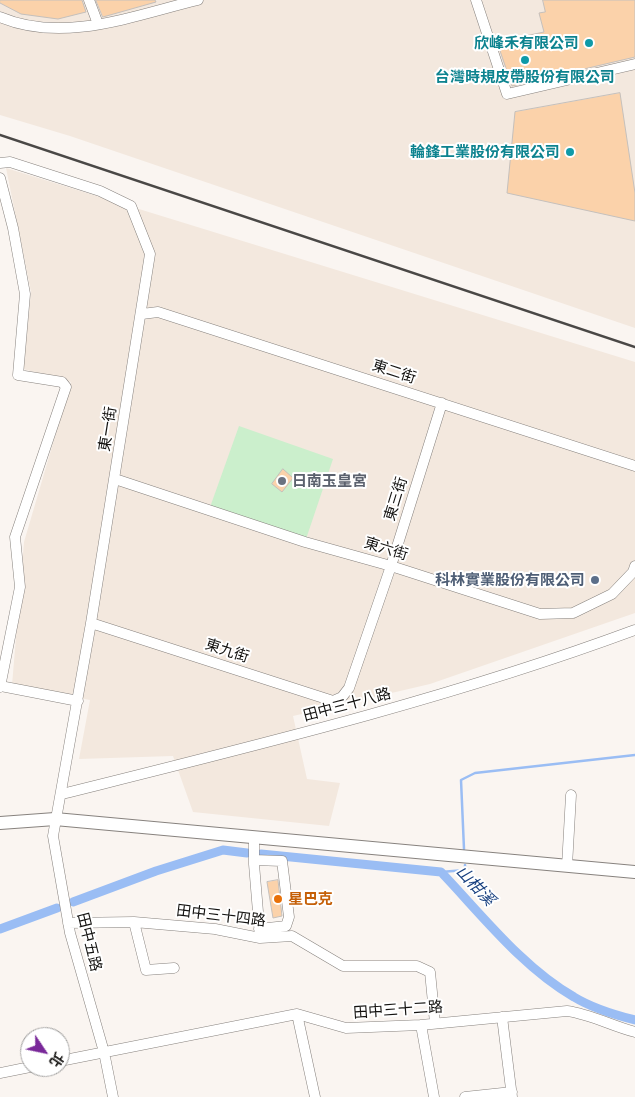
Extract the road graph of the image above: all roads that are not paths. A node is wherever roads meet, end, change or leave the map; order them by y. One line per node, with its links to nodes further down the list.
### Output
1 (89, 0): 5 (street)
2 (198, 0): 5 (street)
3 (476, 0): 6 (street)
4 (0, 16): 5 (street)
5 (98, 24)
6 (635, 64)
7 (1, 163): 9 (street, 東一街)
8 (0, 178): 17 (street)
9 (142, 314): 10 (street, 東二街); 12 (street, 東一街)
10 (442, 403): 11 (street, 東二街); 13 (street, 東三街)
11 (635, 466)
12 (115, 479): 13 (street, 東六街); 15 (street, 東一街)
13 (391, 566): 14 (street, 東六街); 19 (street, 東三街)
14 (635, 566)
15 (91, 623): 19 (street, 東九街); 20 (street, 東一街)
16 (635, 630): 21 (street, 田中三十八路)
17 (4, 655): 18 (street)
18 (0, 686): 20 (street)
19 (348, 688)
20 (78, 701): 21 (street, 東一街)
21 (62, 794): 23 (street, 田中五路)
22 (571, 794): 27 (street)
23 (55, 819): 24 (main road); 25 (main road); 30 (street, 田中五路)
24 (0, 823)
25 (254, 837): 26 (street); 27 (main road)
26 (254, 860): 31 (street); 31 (street)
27 (567, 866): 28 (main road)
28 (635, 872)
29 (134, 922): 30 (street, 田中三十四路); 31 (street, 田中三十四路); 32 (street)
30 (68, 923): 38 (street, 田中五路)
31 (260, 934): 35 (street, 田中三十四路)
32 (174, 968)
33 (297, 1014): 36 (street, 田中三十二路); 38 (street, 田中三十二路); 44 (street)
34 (502, 1017): 35 (street, 田中三十二路); 37 (street, 田中三十二路); 42 (street)
35 (435, 1023): 36 (street, 田中三十二路)
36 (420, 1025): 45 (street)
37 (635, 1032)
38 (104, 1052): 39 (street, 田中三十二路); 43 (street, 田中五路)
39 (70, 1059)
40 (20, 1069): 41 (street)
41 (0, 1073)
42 (512, 1094): 46 (street)
43 (112, 1097)
44 (315, 1097)
45 (434, 1097)
46 (465, 1097)

